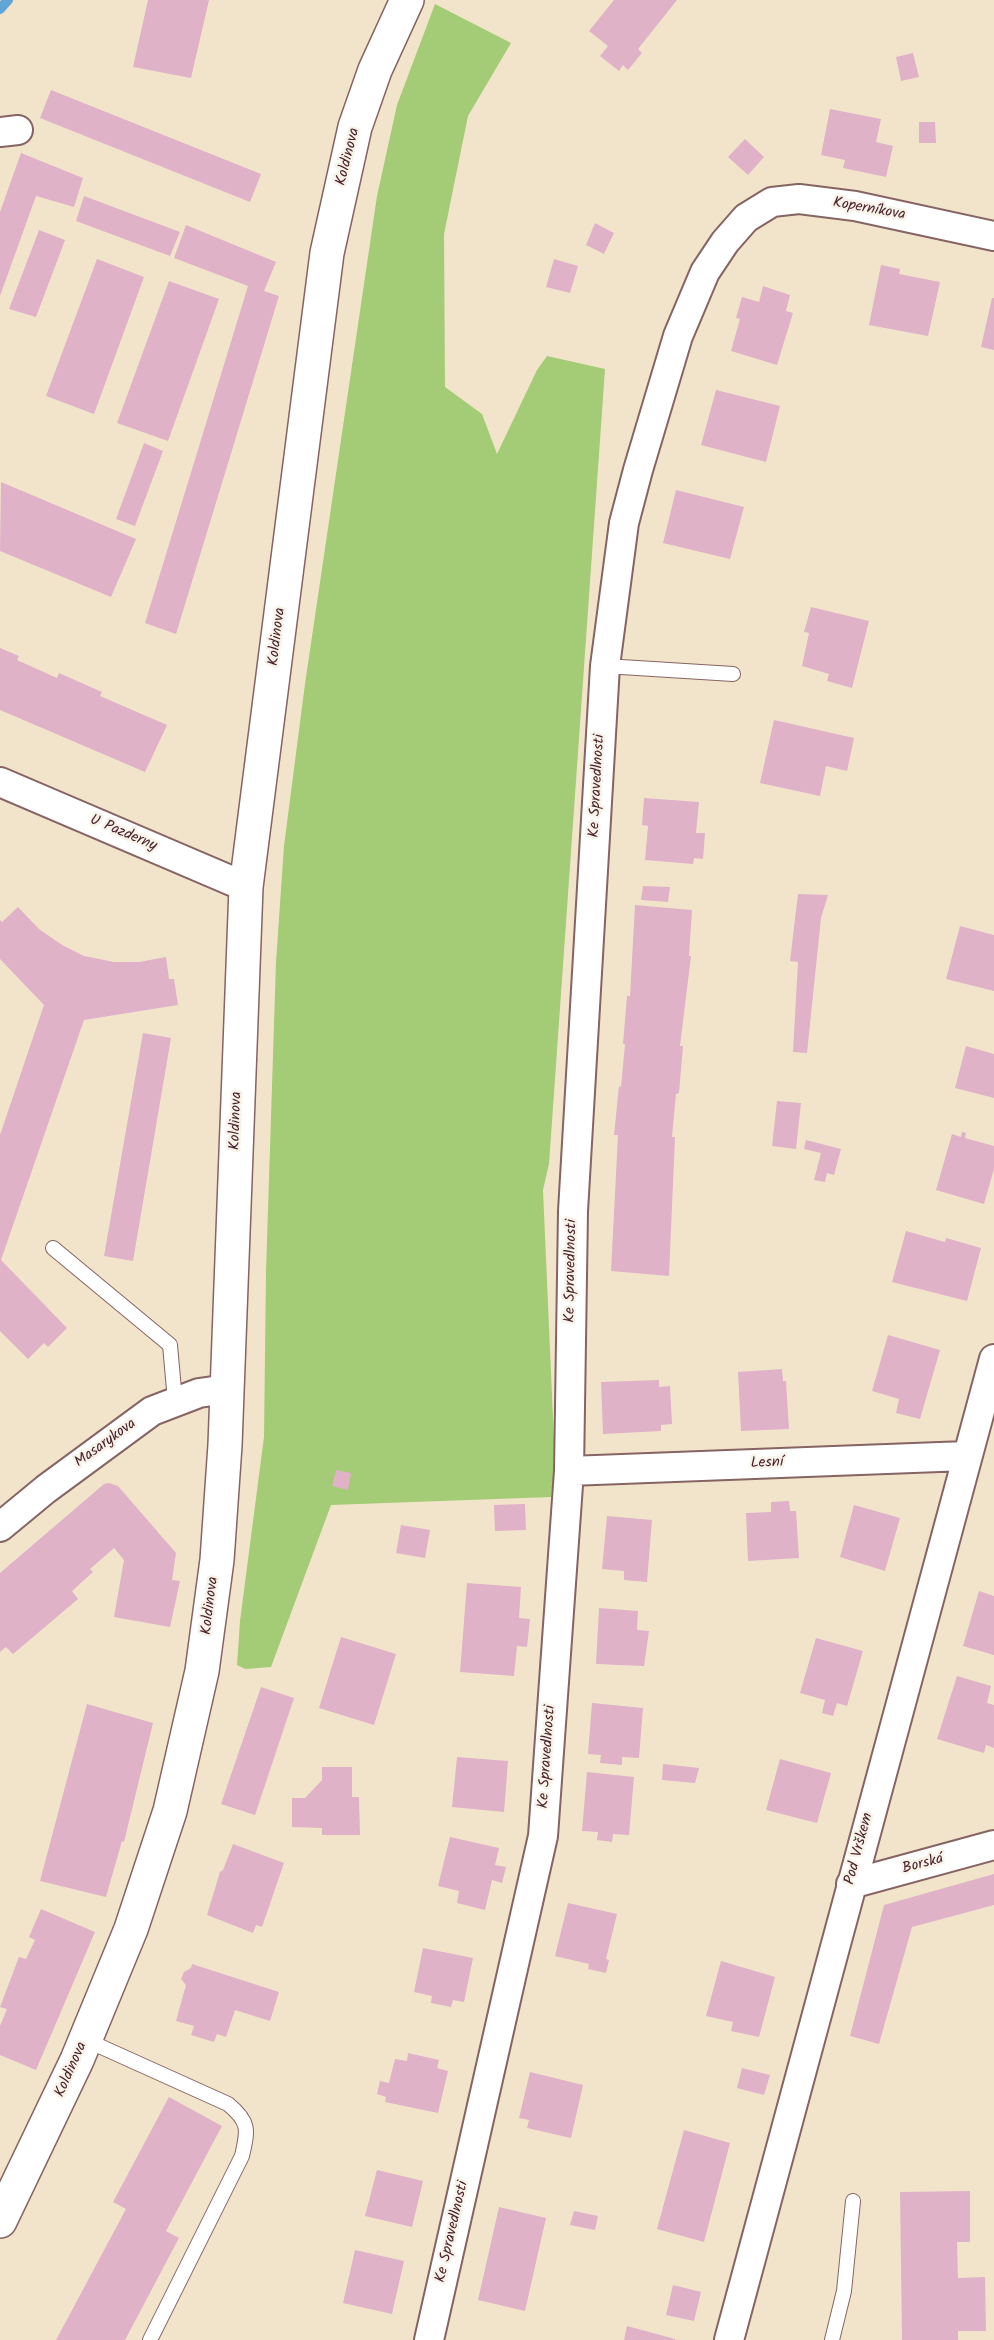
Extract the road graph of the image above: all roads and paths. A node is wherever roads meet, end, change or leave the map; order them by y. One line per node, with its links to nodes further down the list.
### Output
1 (406, 0): 7 (street, Koldinova)
2 (746, 218): 3 (street, Koperníkova); 4 (street, Ke Spravedlnosti)
3 (994, 236)
4 (605, 666): 5 (lane); 13 (street, Ke Spravedlnosti)
5 (733, 674)
6 (0, 782): 7 (street, U Pazderny)
7 (246, 887): 10 (street, Koldinova)
8 (52, 1248): 11 (lane)
9 (994, 1359): 12 (street, Pod Vrškem)
10 (227, 1389): 11 (street, Masarykova); 17 (street, Koldinova)
11 (175, 1401): 14 (street, Masarykova)
12 (966, 1456): 13 (street, Lesní); 16 (street, Pod Vrškem)
13 (569, 1471): 21 (street, Ke Spravedlnosti)
14 (1, 1525)
15 (994, 1845): 16 (street, Borská)
16 (851, 1884): 22 (street, Pod Vrškem)
17 (86, 2040): 19 (street, Koldinova); 20 (lane)
18 (853, 2201): 23 (lane)
19 (0, 2221)
20 (150, 2340)
21 (429, 2340)
22 (729, 2340)
23 (832, 2340)

